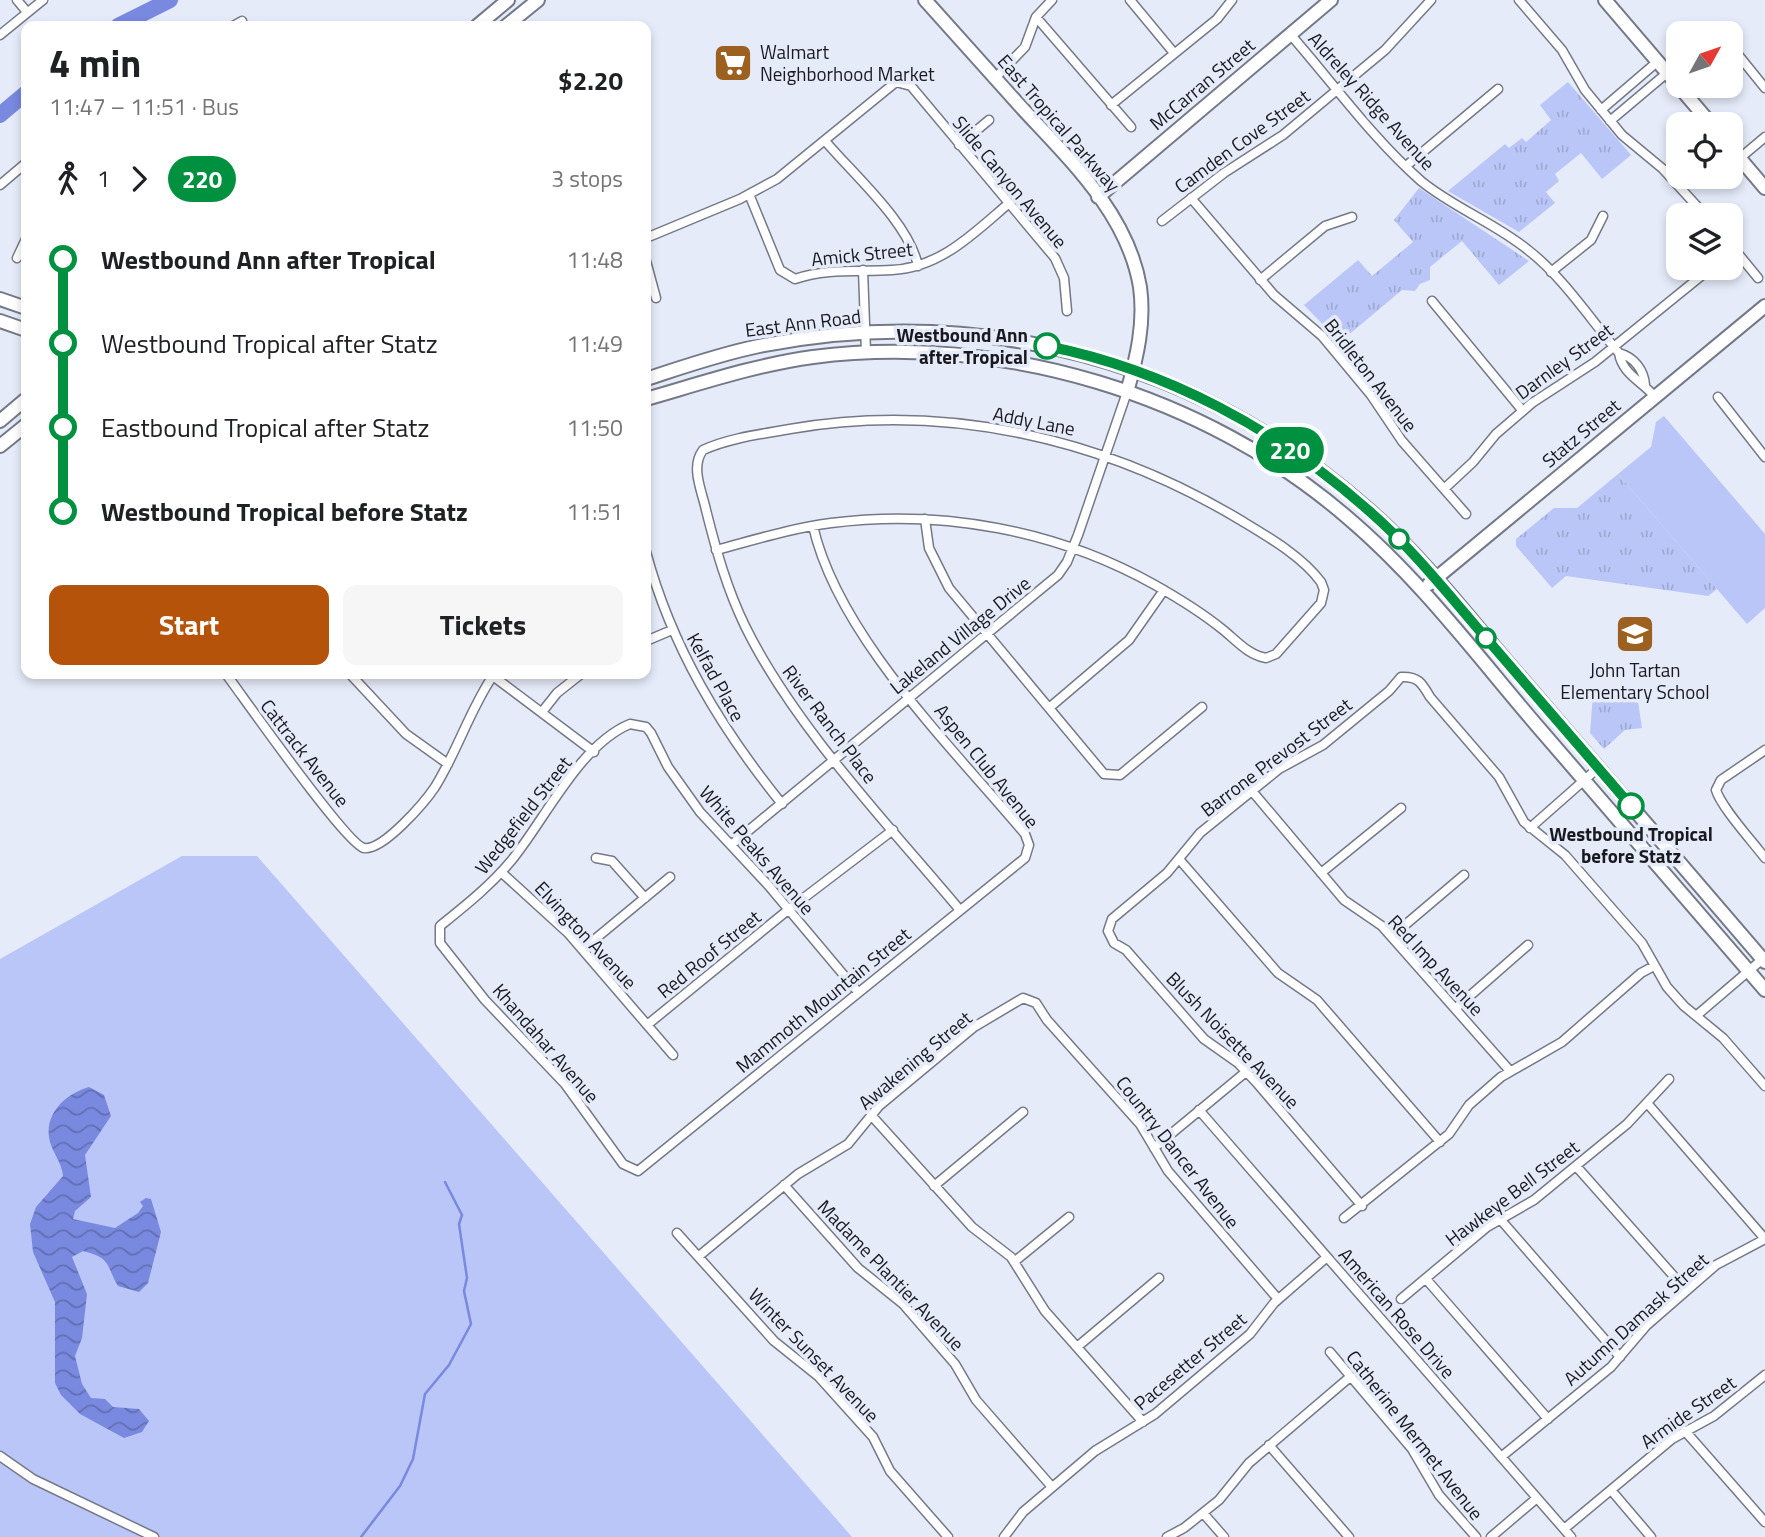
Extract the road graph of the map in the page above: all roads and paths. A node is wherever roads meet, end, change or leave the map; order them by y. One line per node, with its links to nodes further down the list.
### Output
1 (17, 0): 13 (street)
2 (43, 0): 13 (street)
3 (508, 0): 15 (main road)
4 (538, 0): 16 (main road)
5 (925, 0): 24 (main road, East Tropical Parkway)
6 (1052, 0): 14 (street)
7 (1130, 0): 19 (street)
8 (1232, 0): 19 (street)
9 (1331, 0): 17 (main road, McCarran Street)
10 (1431, 0): 27 (street, Camden Cove Street)
11 (1519, 0): 30 (street)
12 (1605, 0): 21 (main road)
13 (27, 12): 18 (street)
14 (1036, 17): 24 (street); 29 (street)
15 (483, 21)
16 (512, 21)
17 (1290, 34): 27 (street, Aldreley Ridge Avenue); 45 (main road, McCarran Street)
18 (0, 35)
19 (1174, 53): 29 (street)
20 (1743, 61): 25 (street)
21 (1657, 62): 22 (main road); 30 (street)
22 (1666, 72)
23 (1666, 74): 33 (street)
24 (995, 78): 45 (main road, East Tropical Parkway)
25 (1765, 88)
26 (1498, 89): 40 (street)
27 (1338, 90): 40 (street, Aldreley Ridge Avenue); 46 (street, Camden Cove Street)
28 (1689, 98): 31 (main road)
29 (1111, 105): 34 (street)
30 (1601, 110): 33 (street)
31 (1701, 112)
32 (989, 120): 37 (street)
33 (1610, 121): 47 (street)
34 (1131, 127)
35 (1765, 137): 38 (street)
36 (826, 142): 37 (street, Slide Canyon Avenue); 44 (street); 56 (street)
37 (959, 145): 48 (street, Slide Canyon Avenue)
38 (1743, 155)
39 (1743, 162): 43 (main road)
40 (1406, 166): 58 (street, Aldreley Ridge Avenue)
41 (21, 167): 42 (street)
42 (0, 185)
43 (1765, 188)
44 (749, 194): 52 (street); 57 (street, Amick Street)
45 (1098, 197): 74 (main road, East Tropical Parkway)
46 (1191, 198): 51 (street, Camden Cove Street); 61 (street, Bridleton Avenue)
47 (1695, 203)
48 (1009, 204): 56 (street, Amick Street); 68 (street, Slide Canyon Avenue)
49 (1603, 216): 58 (street)
50 (1352, 217): 61 (street)
51 (1163, 221)
52 (651, 236)
53 (21, 250): 54 (street)
54 (17, 258)
55 (1743, 261): 59 (street)
56 (918, 266): 57 (street, Amick Street)
57 (863, 270): 71 (street)
58 (1551, 272): 72 (street, Aldreley Ridge Avenue)
59 (1758, 278)
60 (651, 280): 63 (street)
61 (1260, 280): 88 (street, Bridleton Avenue)
62 (1697, 280): 72 (street, Darnley Street)
63 (656, 298)
64 (0, 299): 66 (main road)
65 (1432, 301): 81 (street)
66 (21, 306)
67 (1765, 306): 78 (main road, Statz Street)
68 (1068, 312)
69 (0, 321): 70 (main road)
70 (21, 329)
71 (865, 333): 73 (street); 74 (main road, East Ann Road); 75 (main road, East Ann Road)
72 (1617, 350): 78 (street, Aldreley Ridge Avenue); 81 (street, Darnley Street)
73 (866, 352): 76 (main road, East Ann Road); 77 (main road, East Ann Road)
74 (1134, 369): 76 (main road, East Tropical Parkway); 95 (main road)
75 (651, 378)
76 (1127, 392): 86 (street, Lakeland Village Drive); 97 (main road)
77 (651, 397)
78 (1655, 397): 95 (main road, Statz Street)
79 (1718, 397): 87 (street)
80 (21, 403): 82 (main road)
81 (1522, 411): 88 (street, Darnley Street)
82 (0, 421)
83 (21, 429): 84 (main road)
84 (0, 446)
85 (699, 455): 86 (street, Addy Lane); 93 (street, River Ranch Place)
86 (1107, 455): 92 (street, Lakeland Village Drive); 96 (street, Addy Lane)
87 (1765, 457)
88 (1444, 489): 89 (street, Bridleton Avenue)
89 (1466, 514)
90 (925, 519): 91 (street); 92 (street); 99 (street)
91 (813, 526): 93 (street); 108 (street, Aspen Club Avenue)
92 (1073, 547): 96 (street); 99 (street, Lakeland Village Drive)
93 (716, 550): 115 (street, River Ranch Place)
94 (651, 567): 98 (street, Kelfad Place)
95 (1435, 579): 97 (main road, Statz Street); 117 (main road)
96 (1164, 590): 110 (street)
97 (1421, 591): 118 (main road)
98 (672, 630): 100 (street); 120 (street, Kelfad Place)
99 (986, 632): 108 (street, Lakeland Village Drive); 110 (street)
100 (651, 639)
101 (230, 679): 116 (street, Cattrack Avenue)
102 (354, 679): 107 (street)
103 (360, 679): 107 (street)
104 (492, 679): 116 (street)
105 (499, 679): 111 (street)
106 (575, 679): 111 (street)
107 (357, 682): 116 (street)
108 (909, 696): 115 (street, Lakeland Village Drive); 125 (street, Aspen Club Avenue)
109 (1202, 707): 110 (street)
110 (1049, 708)
111 (542, 712): 114 (street)
112 (639, 726): 114 (street, Wedgefield Street); 124 (street, White Peaks Avenue)
113 (1765, 750): 127 (street)
114 (594, 752): 129 (street, Wedgefield Street)
115 (835, 760): 120 (street, Lakeland Village Drive); 123 (street, River Ranch Place)
116 (448, 764)
117 (1598, 768): 118 (street); 141 (main road)
118 (1584, 780): 122 (street); 141 (main road)
119 (1252, 791): 122 (street, Barrone Prevost Street); 128 (street, Barrone Prevost Street); 130 (street, Red Imp Avenue)
120 (782, 804): 124 (street, Lakeland Village Drive)
121 (1401, 808): 130 (street)
122 (1530, 828): 142 (street)
123 (893, 831): 134 (street, Red Roof Street); 135 (street, River Ranch Place)
124 (731, 845): 134 (street, White Peaks Avenue)
125 (1028, 848): 135 (street, Mammoth Mountain Street)
126 (596, 858): 133 (street)
127 (1765, 858)
128 (1178, 859): 136 (street, Barrone Prevost Street); 158 (street)
129 (501, 872): 137 (street, Wedgefield Street); 140 (street, Elvington Avenue)
130 (1321, 873): 138 (street, Red Imp Avenue)
131 (1464, 875): 138 (street)
132 (670, 877): 133 (street)
133 (645, 898): 140 (street)
134 (788, 909): 144 (street, White Peaks Avenue); 148 (street, Red Roof Street)
135 (959, 909): 144 (street, Mammoth Mountain Street)
136 (1108, 930): 151 (street, Blush Noisette Avenue)
137 (439, 935): 161 (street, Khandahar Avenue)
138 (1392, 936): 146 (street, Red Imp Avenue)
139 (1528, 946): 146 (street)
140 (583, 949): 148 (street, Elvington Avenue)
141 (1759, 963): 143 (main road); 147 (street)
142 (1654, 966): 147 (street); 150 (street)
143 (1765, 990)
144 (858, 992): 161 (street, Mammoth Mountain Street)
145 (1023, 998): 157 (street, Awakening Street); 159 (street, Country Dancer Avenue)
146 (1456, 1008): 150 (street, Red Imp Avenue)
147 (1696, 1016): 153 (street)
148 (647, 1025): 149 (street, Elvington Avenue)
149 (673, 1055)
150 (1510, 1071): 158 (street)
151 (1247, 1072): 155 (street); 164 (street, Blush Noisette Avenue)
152 (1669, 1079): 154 (street, Hawkeye Bell Street)
153 (1765, 1086)
154 (1647, 1103): 160 (street, Hawkeye Bell Street); 169 (street)
155 (1199, 1110): 159 (street); 171 (street, American Rose Drive)
156 (1023, 1112): 163 (street)
157 (871, 1115): 162 (street, Awakening Street); 163 (street)
158 (1440, 1142): 164 (street)
159 (1154, 1148): 176 (street, Country Dancer Avenue)
160 (1576, 1166): 167 (street, Hawkeye Bell Street); 175 (street)
161 (633, 1170)
162 (784, 1185): 170 (street, Awakening Street); 189 (street, Madame Plantier Avenue)
163 (933, 1186): 172 (street)
164 (1362, 1206): 166 (street)
165 (1069, 1217): 172 (street)
166 (1344, 1218)
167 (1500, 1219): 174 (street, Hawkeye Bell Street); 180 (street)
168 (677, 1233): 170 (street, Winter Sunset Avenue)
169 (1765, 1239): 175 (street, Autumn Damask Street)
170 (699, 1256): 196 (street, Winter Sunset Avenue)
171 (1327, 1257): 176 (street, Pacesetter Street); 188 (street, American Rose Drive)
172 (1014, 1262): 178 (street)
173 (1159, 1278): 178 (street)
174 (1426, 1279): 177 (street, Hawkeye Bell Street); 183 (street)
175 (1686, 1290): 180 (street, Autumn Damask Street)
176 (1278, 1299): 184 (street, Pacesetter Street)
177 (1401, 1299)
178 (1077, 1348): 184 (street)
179 (1330, 1352): 182 (street, Catherine Mermet Avenue)
180 (1620, 1357): 183 (street, Autumn Damask Street)
181 (1765, 1375): 185 (street, Armide Street)
182 (1350, 1377): 186 (street); 201 (street, Catherine Mermet Avenue)
183 (1548, 1419): 188 (street, Autumn Damask Street)
184 (1143, 1422): 189 (street, Pacesetter Street)
185 (1685, 1431): 190 (street, Armide Street); 193 (street)
186 (1269, 1445): 192 (street); 200 (street)
187 (0, 1456): 195 (street)
188 (1501, 1457): 191 (street, American Rose Drive)
189 (1052, 1487): 197 (street, Pacesetter Street)
190 (1611, 1490): 194 (street, Armide Street); 204 (street)
191 (1537, 1498): 194 (street, American Rose Drive); 202 (street)
192 (1203, 1513): 198 (street); 199 (street)
193 (1765, 1522)
194 (1564, 1529): 203 (street, American Rose Drive)
195 (154, 1537)
196 (948, 1537)
197 (1004, 1537)
198 (1167, 1537)
199 (1224, 1537)
200 (1349, 1537)
201 (1476, 1537)
202 (1491, 1537)
203 (1571, 1537)
204 (1651, 1537)

